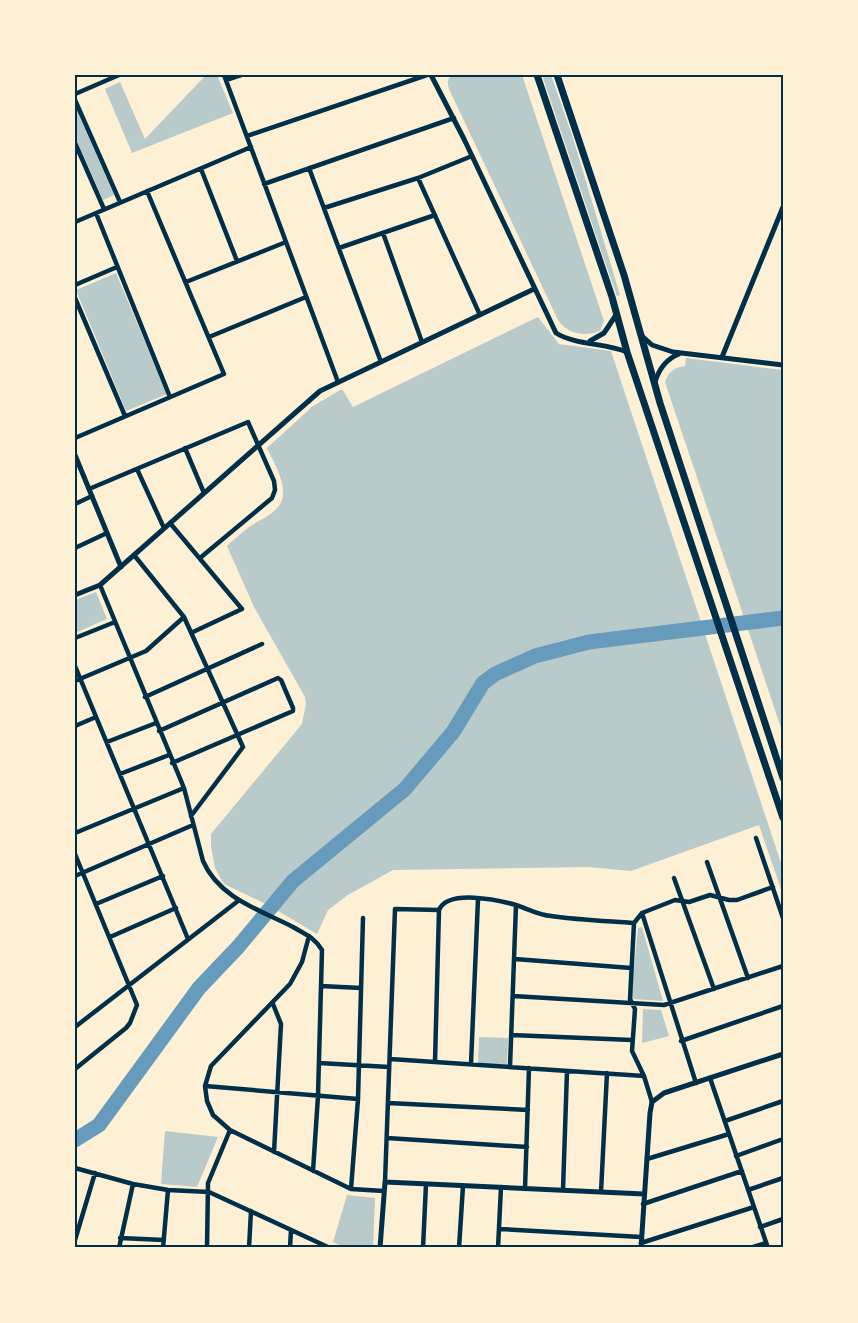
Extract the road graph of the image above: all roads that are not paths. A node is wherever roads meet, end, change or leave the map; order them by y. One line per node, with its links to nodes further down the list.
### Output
1 (119, 75): 7 (street)
2 (241, 75): 6 (street)
3 (429, 75): 9 (street); 10 (street)
4 (537, 75): 36 (main road)
5 (557, 75): 38 (main road)
6 (225, 78): 10 (street)
7 (75, 94)
8 (75, 100): 19 (street)
9 (454, 118): 13 (street); 14 (street)
10 (247, 136): 12 (street)
11 (75, 143): 22 (street)
12 (251, 147): 15 (street); 17 (street)
13 (472, 156): 16 (street); 33 (street)
14 (309, 168): 17 (street); 21 (street)
15 (201, 169): 18 (street); 29 (street)
16 (418, 178): 21 (street); 24 (street)
17 (264, 184): 27 (street)
18 (147, 191): 19 (street); 31 (street)
19 (120, 202): 22 (street)
20 (783, 207): 44 (street)
21 (324, 208): 28 (street)
22 (104, 210): 23 (street)
23 (96, 213): 25 (street); 30 (street)
24 (435, 215): 26 (street); 37 (street)
25 (75, 222)
26 (383, 233): 28 (street); 40 (street)
27 (286, 242): 29 (street); 34 (street)
28 (339, 248): 45 (street)
29 (237, 261): 31 (street)
30 (117, 267): 32 (street); 49 (street)
31 (186, 282): 39 (street)
32 (75, 285)
33 (534, 289): 37 (street); 41 (street)
34 (306, 297): 39 (street); 47 (street)
35 (75, 298): 50 (street)
36 (617, 314): 41 (street); 42 (main road)
37 (480, 315): 40 (street)
38 (640, 332): 43 (street); 48 (main road)
39 (209, 337): 49 (street)
40 (422, 342): 45 (street)
41 (588, 342): 42 (street)
42 (627, 352): 93 (main road)
43 (684, 352): 44 (street); 48 (street)
44 (722, 357): 46 (street)
45 (381, 362): 47 (street)
46 (783, 365)
47 (338, 382): 52 (street)
48 (656, 390): 89 (main road)
49 (170, 397): 50 (street)
50 (125, 416): 51 (street)
51 (75, 438)
52 (258, 444): 53 (street); 57 (street); 65 (street)
53 (185, 448): 55 (street); 57 (street)
54 (76, 459): 56 (street)
55 (137, 469): 56 (street); 61 (street)
56 (89, 489): 58 (street)
57 (204, 493): 60 (street)
58 (92, 496): 59 (street); 62 (street)
59 (75, 504)
60 (170, 523): 61 (street); 65 (street)
61 (164, 528): 64 (street)
62 (107, 533): 63 (street); 66 (street)
63 (75, 548)
64 (134, 555): 66 (street); 69 (street)
65 (200, 558): 71 (street)
66 (121, 567): 67 (street)
67 (100, 585): 68 (street); 70 (street)
68 (75, 595)
69 (184, 617): 71 (street); 74 (street)
70 (115, 622): 72 (street); 74 (street)
71 (193, 632): 76 (street)
72 (75, 638)
73 (262, 644): 76 (street)
74 (129, 658): 77 (street); 78 (street)
75 (75, 666): 77 (street)
76 (208, 668): 78 (street); 79 (street)
77 (78, 680): 80 (street)
78 (145, 696): 81 (street)
79 (223, 703): 83 (street); 84 (street); 84 (street)
80 (96, 717): 82 (street); 85 (street)
81 (156, 723): 83 (street); 85 (street)
82 (75, 726)
83 (159, 731): 86 (street)
84 (237, 735): 87 (street); 92 (street)
85 (107, 742): 88 (street)
86 (169, 754): 87 (street); 88 (street)
87 (172, 763): 90 (street)
88 (120, 774): 91 (street)
89 (783, 778)
90 (184, 788): 91 (street); 92 (street)
91 (135, 808): 95 (street); 97 (street)
92 (191, 816): 94 (street)
93 (783, 818)
94 (194, 825): 97 (street); 107 (street)
95 (75, 833)
96 (756, 838): 104 (street)
97 (149, 844): 100 (street); 102 (street)
98 (75, 854): 100 (street)
99 (707, 862): 105 (street)
100 (83, 873): 101 (street); 109 (street)
101 (75, 876)
102 (163, 876): 109 (street); 111 (street)
103 (675, 878): 108 (street)
104 (773, 887): 105 (street); 115 (street)
105 (720, 897): 108 (street); 123 (street)
106 (478, 898): 110 (street); 112 (street); 141 (street)
107 (238, 901): 117 (street); 119 (street)
108 (683, 902): 113 (street); 127 (street)
109 (96, 904): 118 (street)
110 (516, 905): 116 (street); 120 (street)
111 (176, 908): 118 (street); 119 (street)
112 (439, 910): 138 (street); 139 (street)
113 (642, 913): 116 (street); 130 (street)
114 (363, 918): 126 (street)
115 (783, 918)
116 (634, 923): 122 (street)
117 (309, 936): 125 (street); 131 (street)
118 (110, 937): 124 (street)
119 (188, 939): 124 (street)
120 (515, 959): 122 (street); 128 (street)
121 (783, 966): 123 (street)
122 (631, 968): 129 (street)
123 (748, 978): 127 (street)
124 (130, 984): 133 (street); 146 (street)
125 (321, 986): 126 (street); 140 (street)
126 (361, 988): 142 (street)
127 (714, 989): 130 (street)
128 (513, 996): 129 (street); 134 (street)
129 (632, 1003): 130 (street); 135 (street)
130 (670, 1003): 136 (street)
131 (273, 1004): 152 (street); 153 (street)
132 (783, 1006): 136 (street)
133 (75, 1026)
134 (511, 1035): 135 (street); 144 (street)
135 (632, 1040): 149 (street)
136 (681, 1041): 151 (street)
137 (783, 1054): 150 (street)
138 (390, 1059): 139 (street); 143 (street)
139 (435, 1062): 141 (street)
140 (319, 1063): 142 (street); 154 (street)
141 (471, 1064): 144 (street)
142 (359, 1065): 143 (street); 155 (street)
143 (389, 1067): 158 (street)
144 (510, 1067): 145 (street)
145 (529, 1068): 147 (street); 159 (street)
146 (75, 1069)
147 (567, 1071): 148 (street); 182 (street)
148 (607, 1074): 149 (street); 186 (street)
149 (644, 1076): 157 (street)
150 (710, 1078): 151 (street); 160 (street)
151 (696, 1083): 157 (street)
152 (205, 1086): 153 (street); 161 (street)
153 (277, 1092): 154 (street); 166 (street)
154 (318, 1096): 155 (street); 170 (street)
155 (358, 1099): 179 (street)
156 (783, 1101): 160 (street)
157 (652, 1102): 168 (street)
158 (388, 1103): 159 (street); 163 (street)
159 (528, 1110): 165 (street)
160 (724, 1121): 162 (street)
161 (230, 1130): 166 (street); 185 (street)
162 (729, 1134): 167 (street); 168 (street)
163 (387, 1138): 165 (street); 174 (street)
164 (783, 1140): 167 (street)
165 (527, 1147): 180 (street)
166 (274, 1152): 170 (street)
167 (736, 1156): 171 (street)
168 (647, 1159): 187 (street)
169 (75, 1168): 172 (street)
170 (313, 1171): 179 (street)
171 (742, 1172): 183 (street); 188 (street)
172 (95, 1173): 175 (street); 196 (street)
173 (783, 1178): 183 (street)
174 (385, 1182): 176 (street); 184 (street)
175 (133, 1184): 181 (street); 195 (street)
176 (426, 1184): 177 (street); 207 (street)
177 (463, 1186): 178 (street); 208 (street)
178 (501, 1187): 180 (street); 193 (street)
179 (351, 1189): 184 (street)
180 (525, 1189): 182 (street)
181 (168, 1190): 185 (street); 197 (street)
182 (563, 1190): 186 (street)
183 (748, 1190): 189 (street)
184 (384, 1191): 206 (street)
185 (209, 1192): 190 (street); 202 (street)
186 (601, 1192): 187 (street)
187 (644, 1194): 188 (street)
188 (643, 1204): 198 (street)
189 (754, 1207): 192 (street); 198 (street)
190 (251, 1212): 194 (street); 203 (street)
191 (783, 1219): 192 (street)
192 (760, 1227): 199 (street)
193 (499, 1229): 198 (street); 209 (street)
194 (291, 1230): 204 (street); 205 (street)
195 (120, 1238): 197 (street); 200 (street)
196 (75, 1240)
197 (164, 1240): 201 (street)
198 (641, 1243)
199 (767, 1245): 210 (street)
200 (119, 1248)
201 (163, 1248)
202 (207, 1248)
203 (249, 1248)
204 (290, 1248)
205 (330, 1248)
206 (380, 1248)
207 (423, 1248)
208 (459, 1248)
209 (498, 1248)
210 (750, 1248)

